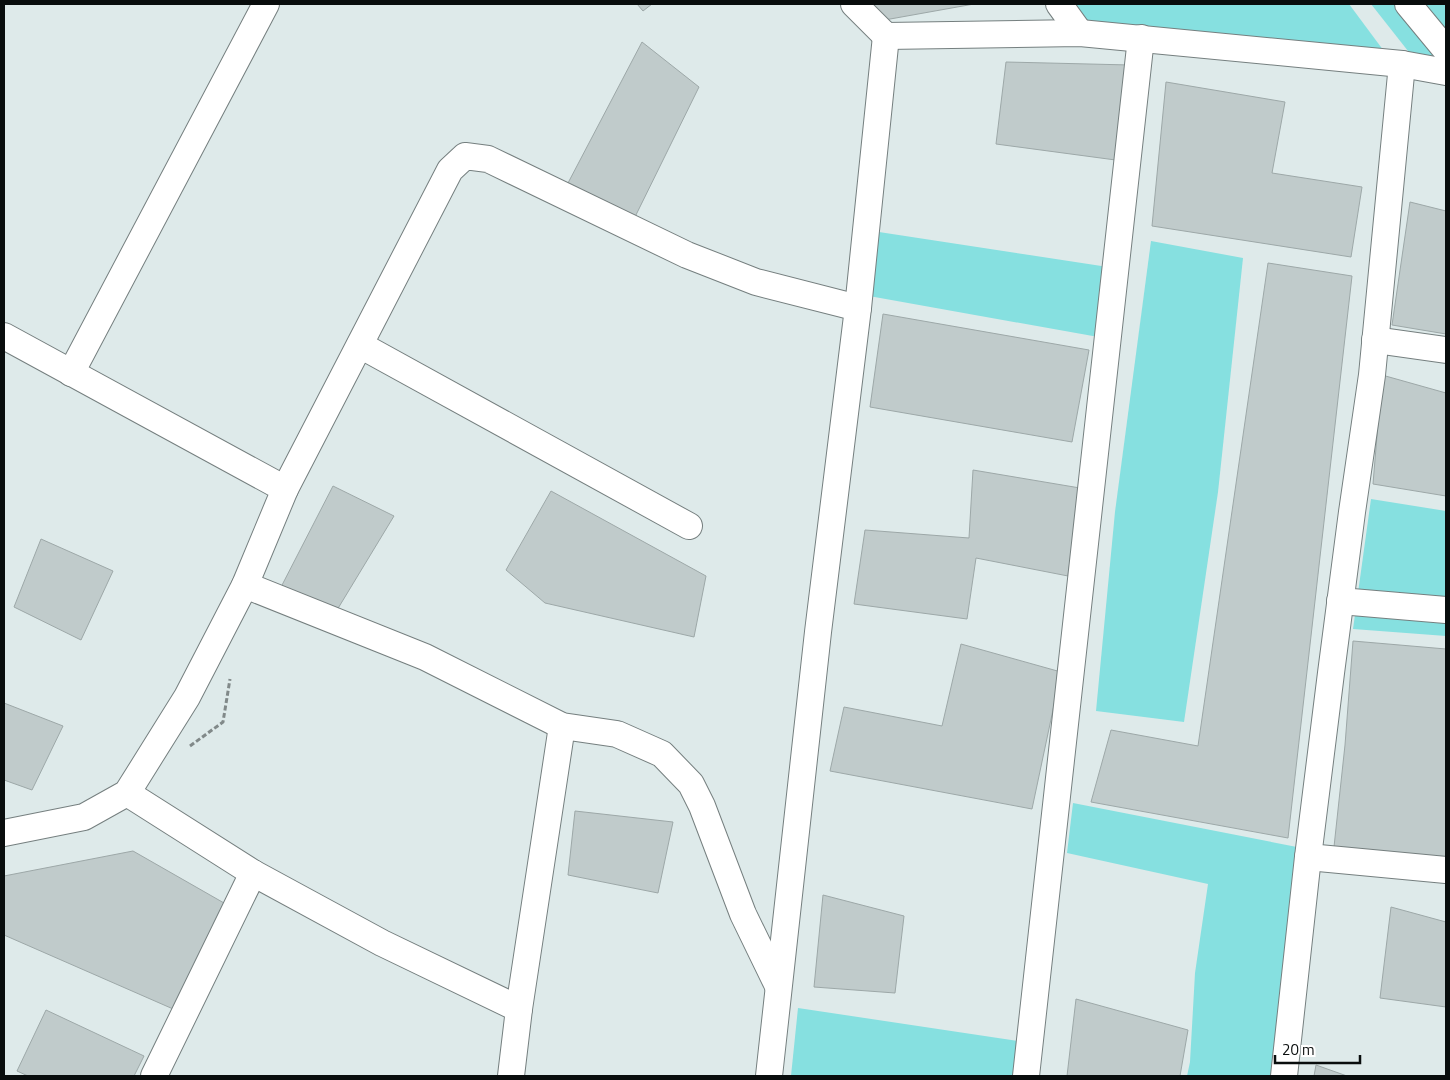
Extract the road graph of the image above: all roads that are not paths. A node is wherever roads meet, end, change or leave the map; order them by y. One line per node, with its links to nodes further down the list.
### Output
1 (266, 4): 16 (street)
2 (854, 4): 6 (street)
3 (1059, 4): 5 (street)
4 (1408, 4): 8 (street)
5 (1080, 33): 6 (street); 7 (street)
6 (886, 36): 11 (street)
7 (1141, 38): 9 (street); 33 (street)
8 (1446, 50)
9 (1402, 64): 10 (street); 13 (street)
10 (1446, 72)
11 (858, 308): 14 (street); 28 (street)
12 (4, 336): 16 (street)
13 (1375, 340): 15 (street); 20 (street)
14 (360, 345): 17 (street); 18 (street)
15 (1446, 350)
16 (71, 373): 17 (street)
17 (285, 489): 19 (street)
18 (689, 526)
19 (245, 585): 22 (street); 23 (street)
20 (1340, 601): 21 (street); 25 (street)
21 (1446, 610)
22 (562, 726): 28 (street); 29 (street)
23 (127, 793): 24 (street); 27 (street)
24 (4, 833)
25 (1308, 857): 26 (street); 34 (street)
26 (1446, 870)
27 (254, 873): 29 (street); 30 (street)
28 (778, 986): 32 (street)
29 (519, 1009): 31 (street)
30 (154, 1076)
31 (511, 1076)
32 (769, 1076)
33 (1026, 1076)
34 (1284, 1076)

